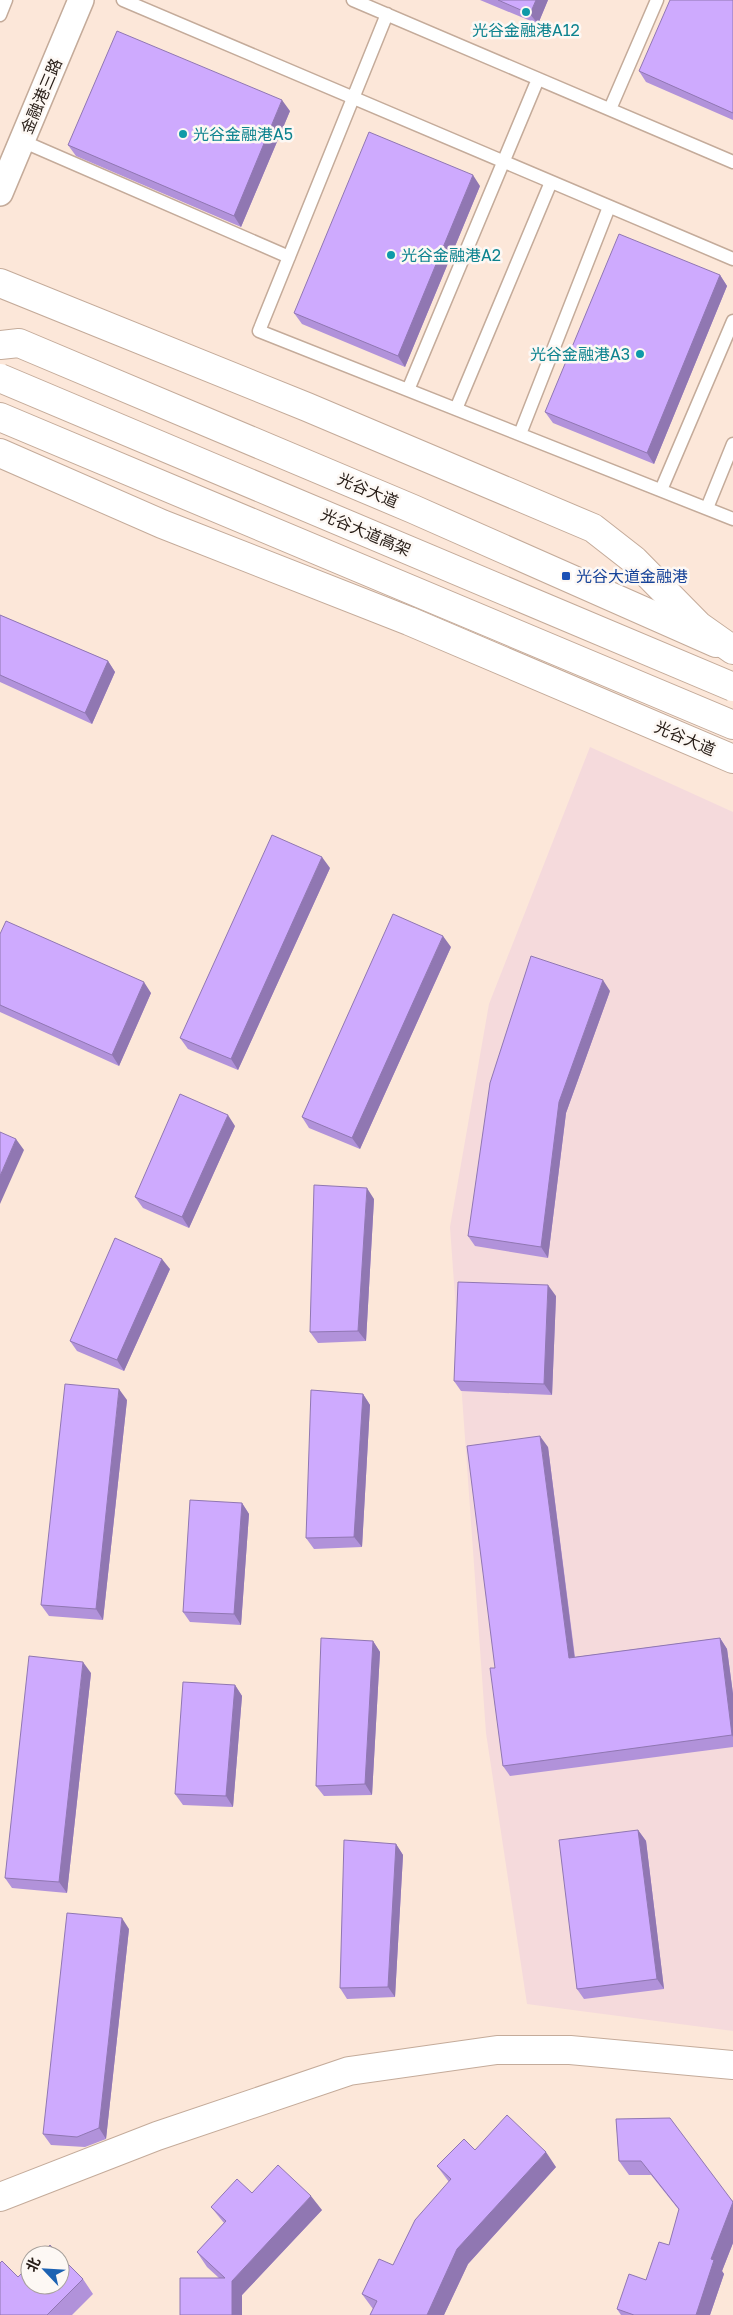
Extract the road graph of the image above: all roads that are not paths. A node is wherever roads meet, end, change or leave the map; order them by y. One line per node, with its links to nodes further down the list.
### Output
1 (6, 0): 7 (lane)
2 (81, 0): 11 (street, 金融港三路)
3 (123, 0): 9 (lane)
4 (353, 0): 6 (lane)
5 (657, 0): 10 (lane)
6 (387, 14): 8 (lane); 9 (lane)
7 (0, 15)
8 (538, 79): 10 (lane); 12 (lane)
9 (354, 98): 12 (lane); 17 (lane)
10 (610, 109): 13 (lane)
11 (22, 141): 15 (street, 金融港三路); 17 (lane)
12 (502, 162): 14 (lane); 23 (lane)
13 (733, 162)
14 (551, 182): 16 (lane); 24 (lane)
15 (0, 193)
16 (609, 207): 18 (lane); 26 (lane)
17 (289, 257): 23 (lane)
18 (733, 260)
19 (0, 283): 32 (main road)
20 (733, 321): 29 (lane)
21 (0, 345): 32 (main road, 光谷大道)
22 (0, 378): 33 (main road, 光谷大道高架, bridge)
23 (408, 390): 24 (lane)
24 (456, 409): 26 (lane)
25 (0, 417): 34 (main road)
26 (520, 434): 29 (lane)
27 (733, 444): 30 (lane)
28 (0, 453): 35 (main road, 光谷大道)
29 (661, 490): 30 (lane)
30 (707, 508): 31 (lane)
31 (733, 519)
32 (733, 650)
33 (733, 687)
34 (733, 725)
35 (733, 759)
36 (733, 2065): 37 (main road)
37 (0, 2197)

